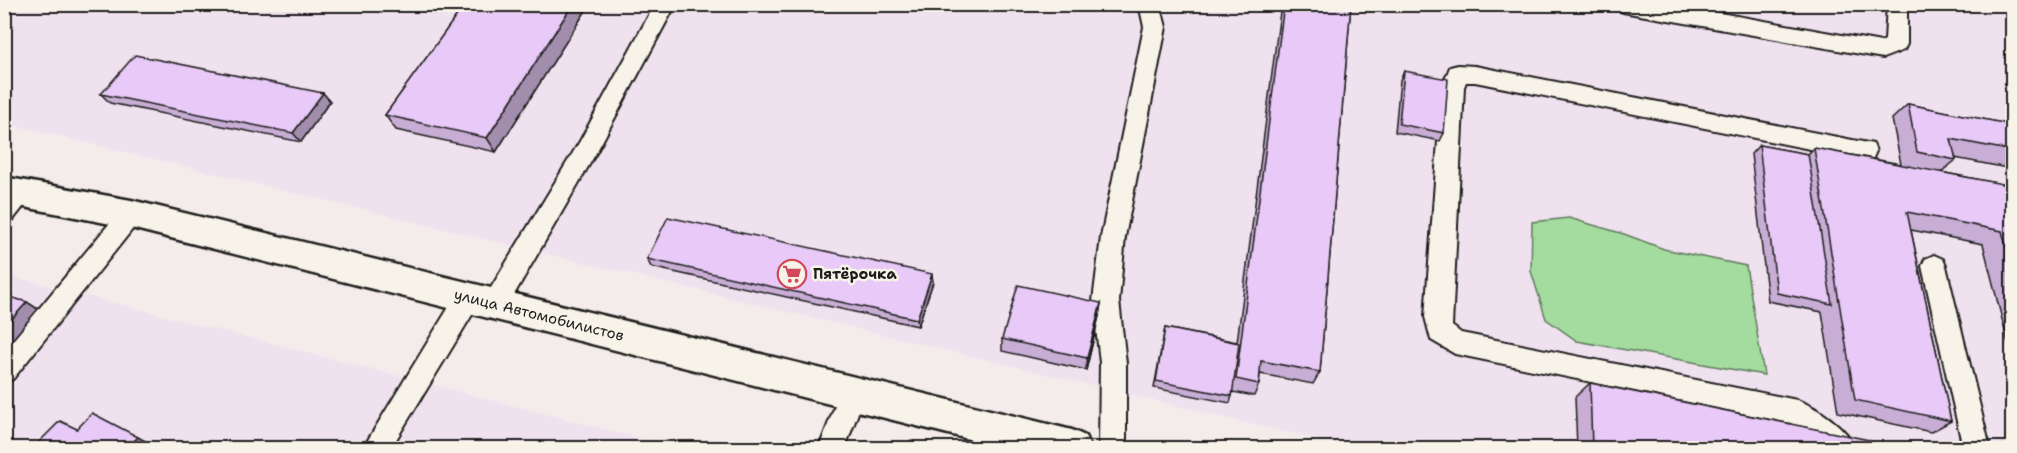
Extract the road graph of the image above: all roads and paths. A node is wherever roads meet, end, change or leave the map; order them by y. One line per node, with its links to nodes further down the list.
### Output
1 (666, 4): 9 (lane)
2 (1149, 4): 16 (lane)
3 (1623, 4): 4 (lane)
4 (1897, 4)
5 (1865, 151): 17 (lane)
6 (11, 199): 7 (street, улица Автомобилистов)
7 (131, 214): 9 (street, улица Автомобилистов); 10 (lane)
8 (1934, 266): 18 (lane)
9 (482, 301): 11 (street, улица Автомобилистов); 13 (lane)
10 (4, 371)
11 (852, 394): 12 (street, улица Автомобилистов); 14 (lane)
12 (1031, 444): 15 (street, улица Автомобилистов)
13 (376, 448)
14 (832, 448)
15 (1072, 448)
16 (1112, 448)
17 (1842, 448)
18 (1977, 448)

